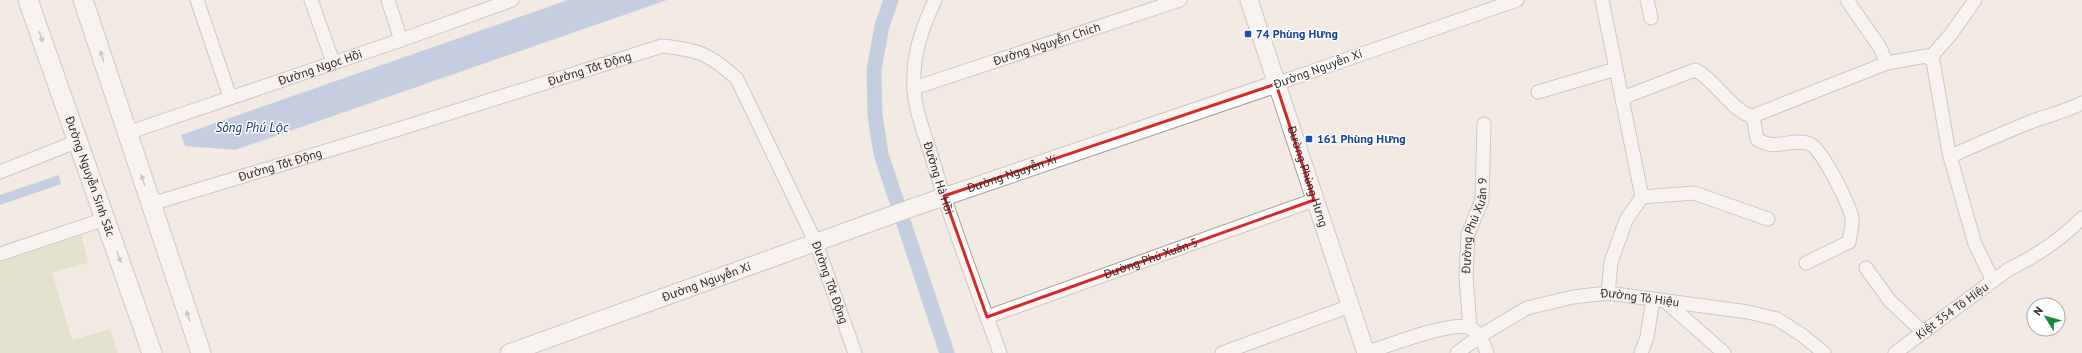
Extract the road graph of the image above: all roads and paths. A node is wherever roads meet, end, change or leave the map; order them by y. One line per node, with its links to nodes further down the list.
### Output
1 (28, 0): 30 (main road, Đường Nguyễn Sinh Sắc, one-way to 30)
2 (83, 0): 29 (main road, one-way to 2)
3 (197, 0): 24 (street)
4 (311, 0): 18 (street)
5 (388, 0): 16 (street)
6 (934, 0): 22 (street, Đường Hà Hồi)
7 (1180, 0): 22 (street, Đường Nguyễn Chích)
8 (1249, 0): 21 (street, Đường Phùng Hưng)
9 (1517, 0): 21 (street, Đường Nguyễn Xí)
10 (1602, 0): 20 (street)
11 (1647, 0): 15 (street)
12 (1846, 0): 19 (street)
13 (1975, 0): 17 (street)
14 (506, 1): 16 (street, Đường Ngọc Hồi)
15 (1651, 18)
16 (401, 40): 18 (street, Đường Ngọc Hồi)
17 (1930, 58): 19 (street); 31 (street)
18 (333, 62): 24 (street, Đường Ngọc Hồi)
19 (1887, 63): 27 (street)
20 (1616, 69): 23 (street); 25 (street)
21 (1276, 84): 33 (street, Đường Nguyễn Xí); 35 (street, Đường Phùng Hưng)
22 (914, 88): 33 (street, Đường Hà Hồi)
23 (1538, 92)
24 (230, 97): 29 (street, Đường Ngọc Hồi)
25 (1622, 98): 27 (street); 34 (street)
26 (2082, 103): 31 (street)
27 (1753, 116): 42 (street)
28 (1484, 124): 49 (street, Đường Phú Xuân 9)
29 (127, 132): 36 (main road, one-way to 29)
30 (78, 141): 32 (street); 38 (main road, Đường Nguyễn Sinh Sắc)
31 (1951, 156): 44 (street)
32 (0, 172)
33 (944, 196): 40 (street, Đường Nguyễn Xí); 48 (street, Đường Hà Hồi)
34 (1642, 197): 39 (street); 45 (street)
35 (1314, 200): 47 (street, Đường Phùng Hưng); 48 (street, Đường Phú Xuân 5)
36 (151, 204): 40 (street, Đường Tốt Động); 53 (main road, one-way to 36)
37 (2082, 218): 44 (street, Kiệt 354 Tô Hiệu)
38 (105, 219): 41 (street); 52 (main road, Đường Nguyễn Sinh Sắc, one-way to 52)
39 (1768, 219)
40 (816, 243): 54 (street, Đường Nguyễn Xí); 55 (street, Đường Tốt Động)
41 (0, 254)
42 (1806, 263)
43 (1866, 268): 50 (street)
44 (1993, 281): 50 (street, Kiệt 354 Tô Hiệu)
45 (1608, 293): 46 (street, Đường Tô Hiệu); 51 (street, Đường Tô Hiệu)
46 (1659, 300): 61 (street); 62 (street); 63 (street, Đường Tô Hiệu)
47 (1350, 306): 57 (street); 58 (street, Đường Phùng Hưng)
48 (987, 317): 56 (street, Đường Hà Hồi)
49 (1470, 328): 51 (street); 58 (street)
50 (1923, 332): 64 (street, Kiệt 354 Tô Hiệu)
51 (1480, 336): 59 (street, Đường Tô Hiệu); 60 (street)
52 (152, 353)
53 (201, 353)
54 (509, 353)
55 (855, 353)
56 (1000, 353)
57 (1222, 353)
58 (1366, 353)
59 (1457, 353)
60 (1487, 353)
61 (1641, 353)
62 (1724, 353)
63 (1824, 353)
64 (1895, 353)

